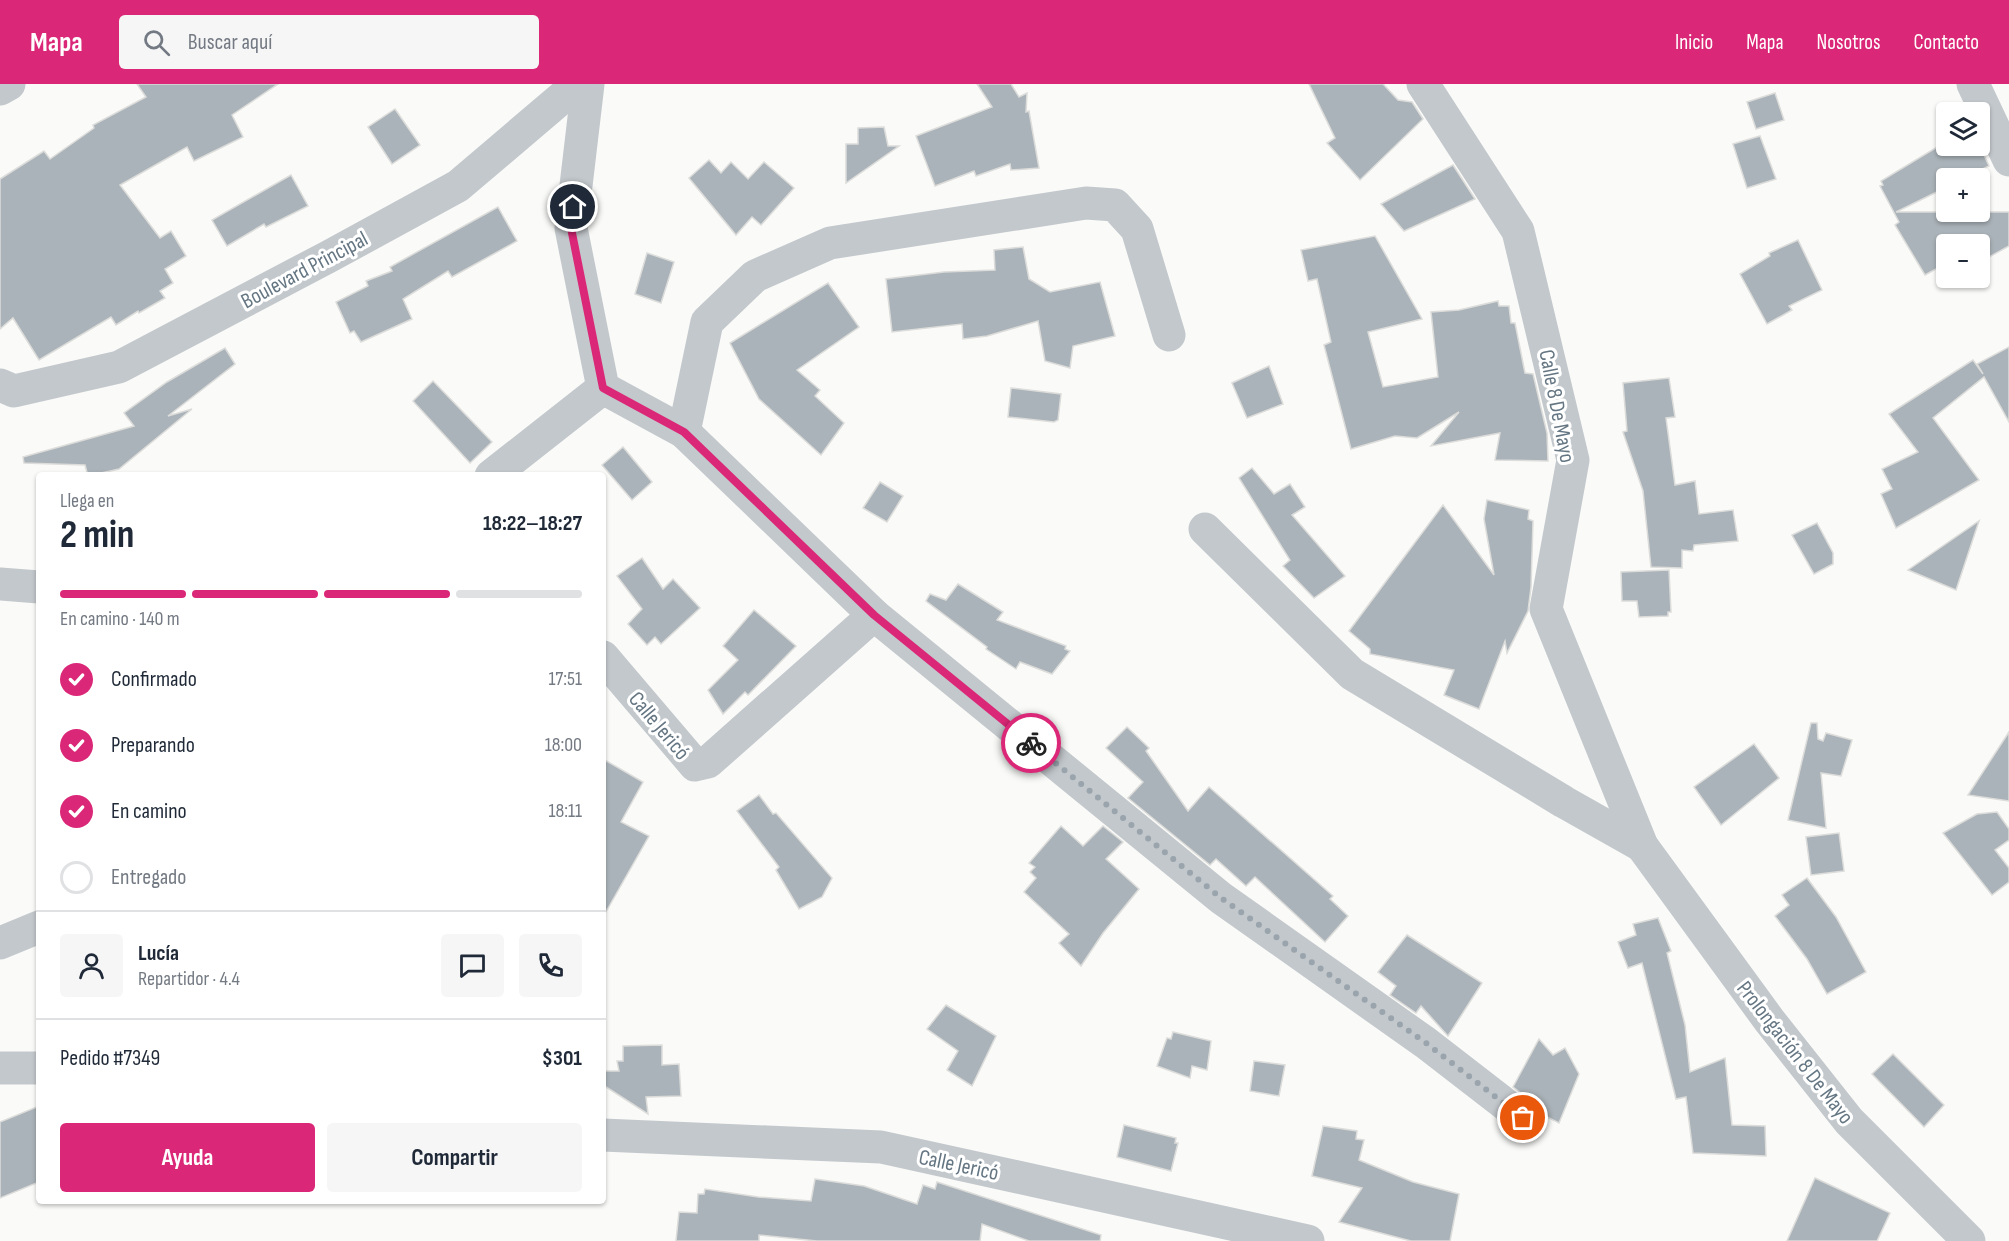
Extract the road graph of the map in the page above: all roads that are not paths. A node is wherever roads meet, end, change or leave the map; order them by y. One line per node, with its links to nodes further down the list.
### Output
1 (9, 84): 6 (street)
2 (578, 84): 9 (street, Boulevard Principal)
3 (588, 84): 10 (street)
4 (1423, 84): 18 (street, Calle 8 De Mayo)
5 (1973, 84): 7 (street)
6 (0, 89)
7 (2009, 160)
8 (1169, 335): 11 (street)
9 (0, 385)
10 (603, 388): 11 (street); 12 (street)
11 (684, 432): 16 (street)
12 (496, 472)
13 (1205, 529): 18 (street)
14 (0, 584): 15 (street)
15 (36, 587)
16 (874, 615): 17 (street, Calle Jericó); 23 (street)
17 (606, 661)
18 (1642, 846): 26 (street, Prolongación 8 De Mayo)
19 (36, 928): 20 (street)
20 (0, 943)
21 (0, 1068): 22 (street)
22 (36, 1068)
23 (1523, 1118)
24 (606, 1135): 25 (street, Calle Jericó)
25 (1308, 1241)
26 (1970, 1241)

